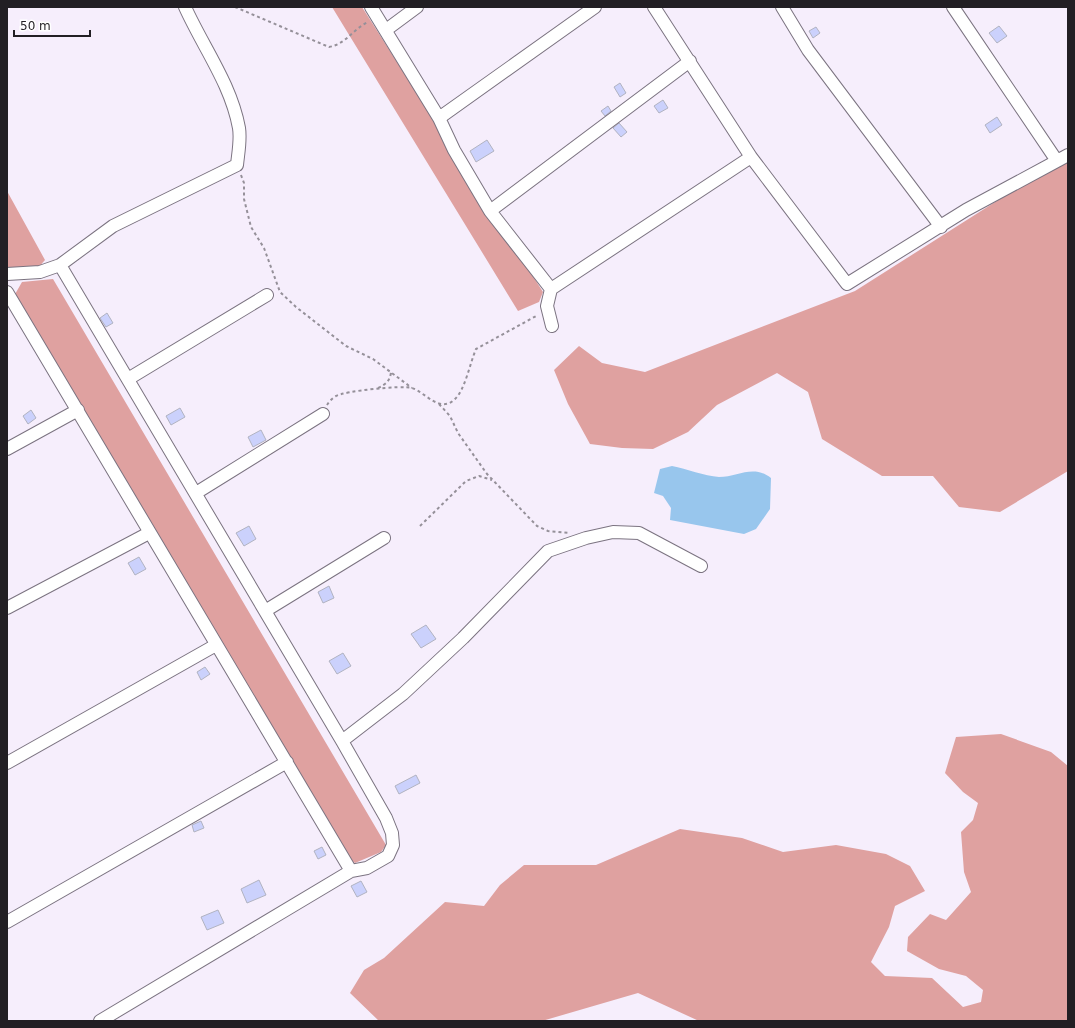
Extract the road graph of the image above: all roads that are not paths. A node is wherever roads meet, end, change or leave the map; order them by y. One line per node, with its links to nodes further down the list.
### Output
1 (185, 7): 15 (street)
2 (371, 7): 8 (street)
3 (417, 7): 8 (street)
4 (595, 7): 10 (street)
5 (654, 7): 9 (street)
6 (782, 7): 14 (street)
7 (953, 7): 12 (street)
8 (386, 30): 10 (street)
9 (690, 61): 11 (street); 13 (street)
10 (439, 118): 13 (street)
11 (751, 157): 14 (street); 17 (street)
12 (1063, 158): 14 (street)
13 (490, 211): 17 (street)
14 (941, 227)
15 (60, 265): 16 (street); 21 (street)
16 (7, 274)
17 (551, 289): 20 (street)
18 (7, 292): 22 (street)
19 (267, 296): 21 (street)
20 (552, 326)
21 (128, 379): 25 (street)
22 (78, 410): 24 (street); 26 (street)
23 (323, 414): 25 (street)
24 (7, 449)
25 (196, 494): 30 (street)
26 (149, 533): 29 (street); 31 (street)
27 (384, 538): 30 (street)
28 (701, 566): 32 (street)
29 (7, 608)
30 (265, 611): 32 (street)
31 (216, 645): 33 (street); 34 (street)
32 (342, 741): 35 (street)
33 (287, 762): 35 (street); 36 (street)
34 (7, 763)
35 (351, 871): 37 (street)
36 (7, 922)
37 (100, 1021)

